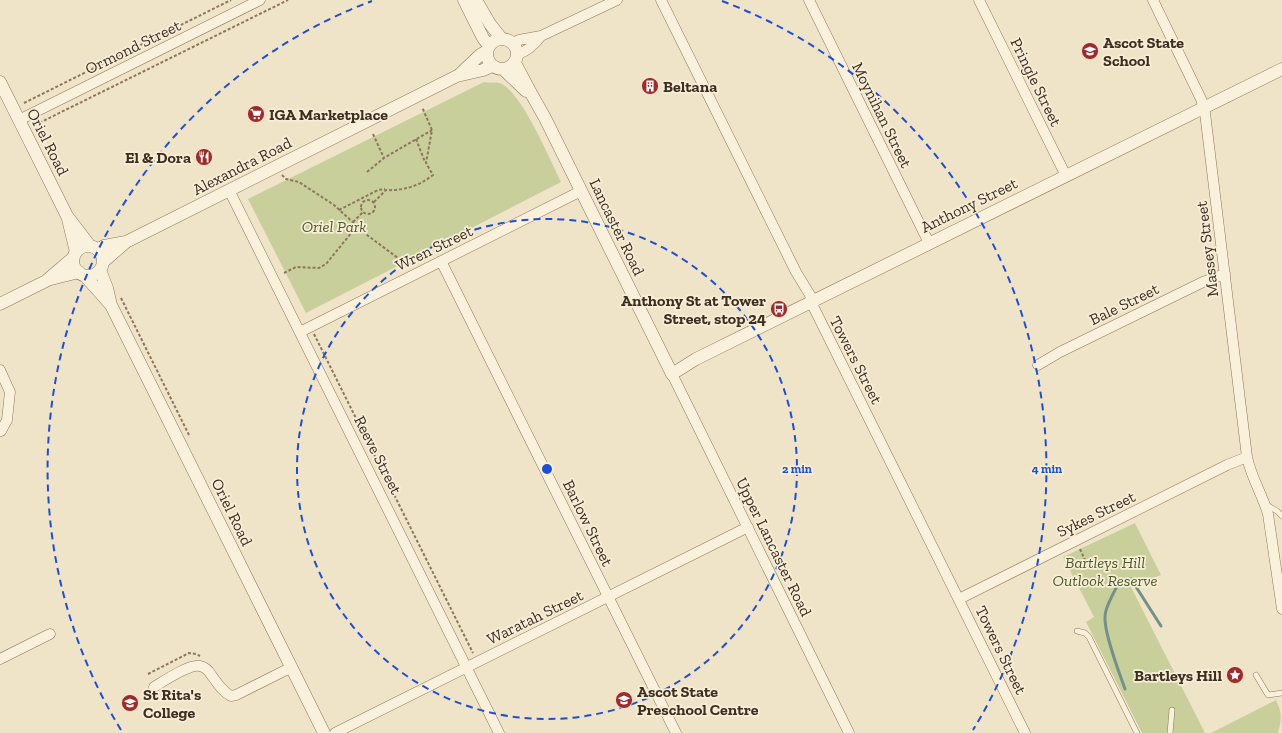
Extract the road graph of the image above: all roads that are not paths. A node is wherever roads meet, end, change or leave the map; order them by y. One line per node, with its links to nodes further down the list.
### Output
1 (260, 0): 18 (street, Ormond Street)
2 (464, 0): 10 (street)
3 (476, 0): 9 (street)
4 (617, 0): 11 (street)
5 (661, 0): 32 (street, Towers Street)
6 (809, 0): 24 (street, Moynihan Street)
7 (979, 0): 19 (street, Pringle Street)
8 (1153, 0): 17 (street, Massey Street)
9 (501, 38): 10 (street); 11 (street)
10 (488, 49): 12 (street); 14 (street, Alexandra Road)
11 (515, 53): 12 (street); 16 (street, Lancaster Road)
12 (498, 67): 14 (street, Alexandra Road); 16 (street, Lancaster Road)
13 (1282, 69): 17 (street, Anthony Street)
14 (457, 76): 20 (street, Alexandra Road)
15 (0, 82): 18 (street, Oriel Road)
16 (532, 96): 21 (street, Lancaster Road)
17 (1204, 107): 19 (street, Anthony Street); 30 (street, Massey Street)
18 (19, 120): 22 (street, Oriel Road)
19 (1066, 176): 24 (street, Anthony Street)
20 (229, 190): 23 (street, Alexandra Road); 35 (street, Reeve Street)
21 (581, 191): 27 (street, Wren Street); 38 (street, Lancaster Road)
22 (67, 216): 25 (street, Oriel Road); 26 (street, Oriel Road)
23 (126, 242): 25 (street, Alexandra Road); 28 (street, Alexandra Road)
24 (929, 243): 32 (street, Anthony Street)
25 (94, 248): 26 (street); 28 (street)
26 (75, 255): 29 (street); 31 (street)
27 (441, 261): 35 (street, Wren Street); 44 (street, Barlow Street)
28 (102, 266): 29 (street); 34 (street, Oriel Road)
29 (82, 274): 31 (street); 34 (street, Oriel Road)
30 (1225, 274): 36 (street, Bale Street); 40 (street, Massey Street)
31 (46, 281): 33 (street)
32 (812, 302): 38 (street, Anthony Street); 45 (street, Towers Street)
33 (0, 304)
34 (111, 305): 50 (street, Oriel Road)
35 (300, 332): 51 (street, Reeve Street)
36 (1038, 365)
37 (0, 370): 39 (street)
38 (672, 374): 43 (street, Upper Lancaster Road)
39 (1, 431)
40 (1246, 457): 41 (street, Massey Street); 45 (street, Sykes Street)
41 (1264, 503): 42 (lane); 46 (street, Massey Street)
42 (1282, 516)
43 (748, 527): 44 (street, Waratah Street); 60 (street, Upper Lancaster Road)
44 (608, 597): 51 (street, Waratah Street); 59 (street, Barlow Street)
45 (959, 599): 61 (street, Towers Street)
46 (1282, 609)
47 (1077, 631): 62 (lane)
48 (50, 634): 49 (street)
49 (0, 659)
50 (292, 667): 53 (street); 56 (street, Oriel Road)
51 (467, 667): 57 (street, Waratah Street); 58 (street, Reeve Street)
52 (1256, 675): 54 (lane)
53 (154, 687)
54 (1282, 693)
55 (1172, 710): 63 (lane)
56 (324, 733)
57 (335, 733)
58 (499, 733)
59 (676, 733)
60 (849, 733)
61 (1025, 733)
62 (1137, 733)
63 (1170, 733)

